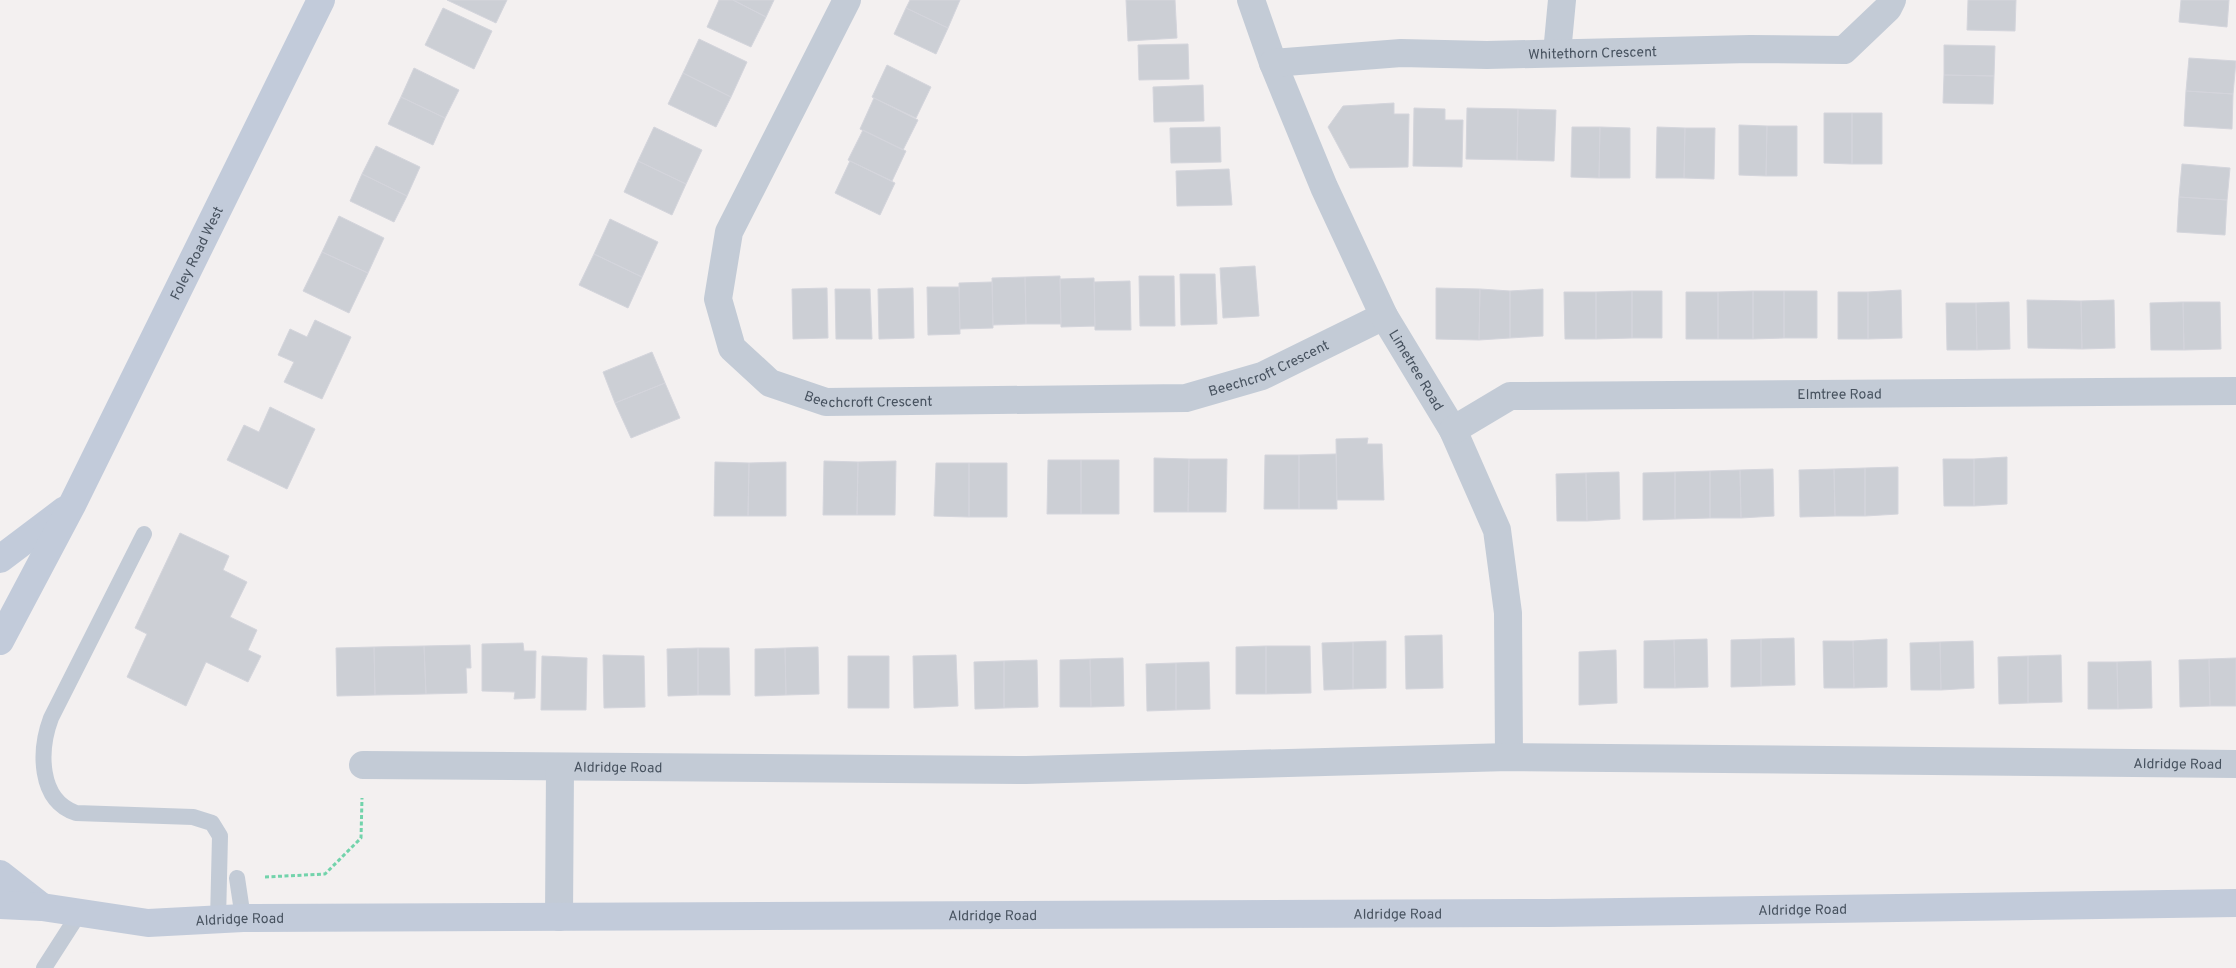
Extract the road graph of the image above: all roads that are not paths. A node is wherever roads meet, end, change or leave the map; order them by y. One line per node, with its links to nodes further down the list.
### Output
1 (321, 0): 11 (street, Foley Road West)
2 (846, 0): 8 (street, Beechcroft Crescent)
3 (1251, 0): 7 (street, Limetree Road)
4 (1562, 0): 6 (street)
5 (1892, 0): 6 (street, Whitethorn Crescent)
6 (1557, 53): 7 (street, Whitethorn Crescent)
7 (1272, 62): 8 (street, Limetree Road)
8 (1384, 316): 10 (street, Limetree Road)
9 (2236, 391): 10 (street, Elmtree Road)
10 (1453, 430): 15 (street, Limetree Road)
11 (72, 505): 13 (street, Foley Road West); 14 (street, Foley Road West)
12 (144, 534): 26 (lane)
13 (0, 559)
14 (0, 641)
15 (1509, 757): 16 (street, Aldridge Road); 18 (street, Aldridge Road)
16 (2236, 764)
17 (363, 765): 18 (street, Aldridge Road)
18 (560, 768): 25 (street, Aldridge Road)
19 (0, 874): 23 (street, Aldridge Road)
20 (237, 878): 26 (lane)
21 (2236, 903): 25 (street, Aldridge Road)
22 (0, 905): 23 (street, Aldridge Road)
23 (42, 906): 24 (street, Aldridge Road)
24 (80, 912): 26 (street, Aldridge Road); 27 (lane)
25 (558, 917): 26 (street, Aldridge Road)
26 (231, 919)
27 (44, 968)

